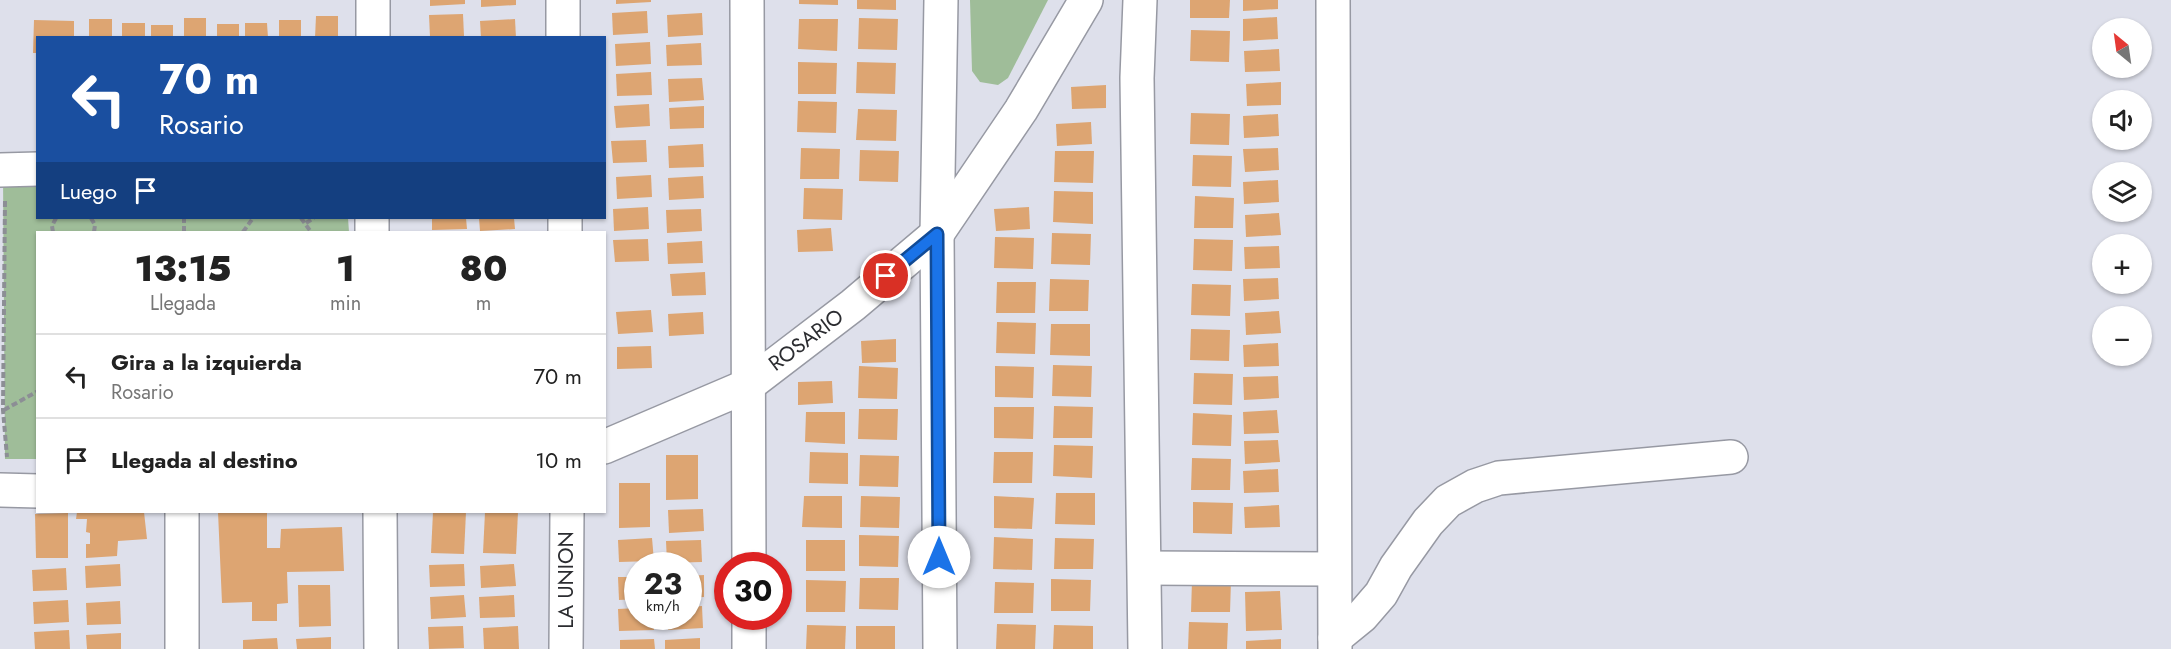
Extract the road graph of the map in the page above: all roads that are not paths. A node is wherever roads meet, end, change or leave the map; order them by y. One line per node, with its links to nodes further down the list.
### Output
1 (373, 0): 8 (street)
2 (563, 0): 9 (street)
3 (747, 0): 13 (street)
4 (941, 0): 12 (street)
5 (1086, 0): 12 (street, ROSARIO)
6 (1140, 0): 22 (street)
7 (1333, 0): 23 (street)
8 (373, 36)
9 (563, 36)
10 (36, 170): 11 (street)
11 (3, 182)
12 (937, 234): 13 (street, ROSARIO); 30 (street)
13 (747, 386): 14 (street, ROSARIO); 21 (street)
14 (606, 446)
15 (1731, 457): 25 (street)
16 (0, 490): 17 (street)
17 (36, 491)
18 (182, 513): 26 (street)
19 (380, 513): 27 (street)
20 (567, 513): 28 (street, LA UNION)
21 (749, 552)
22 (1145, 568): 23 (street); 31 (street)
23 (1334, 569): 25 (street)
24 (749, 630): 29 (street)
25 (1335, 643)
26 (182, 649)
27 (381, 649)
28 (566, 649)
29 (749, 649)
30 (940, 649)
31 (1145, 649)

